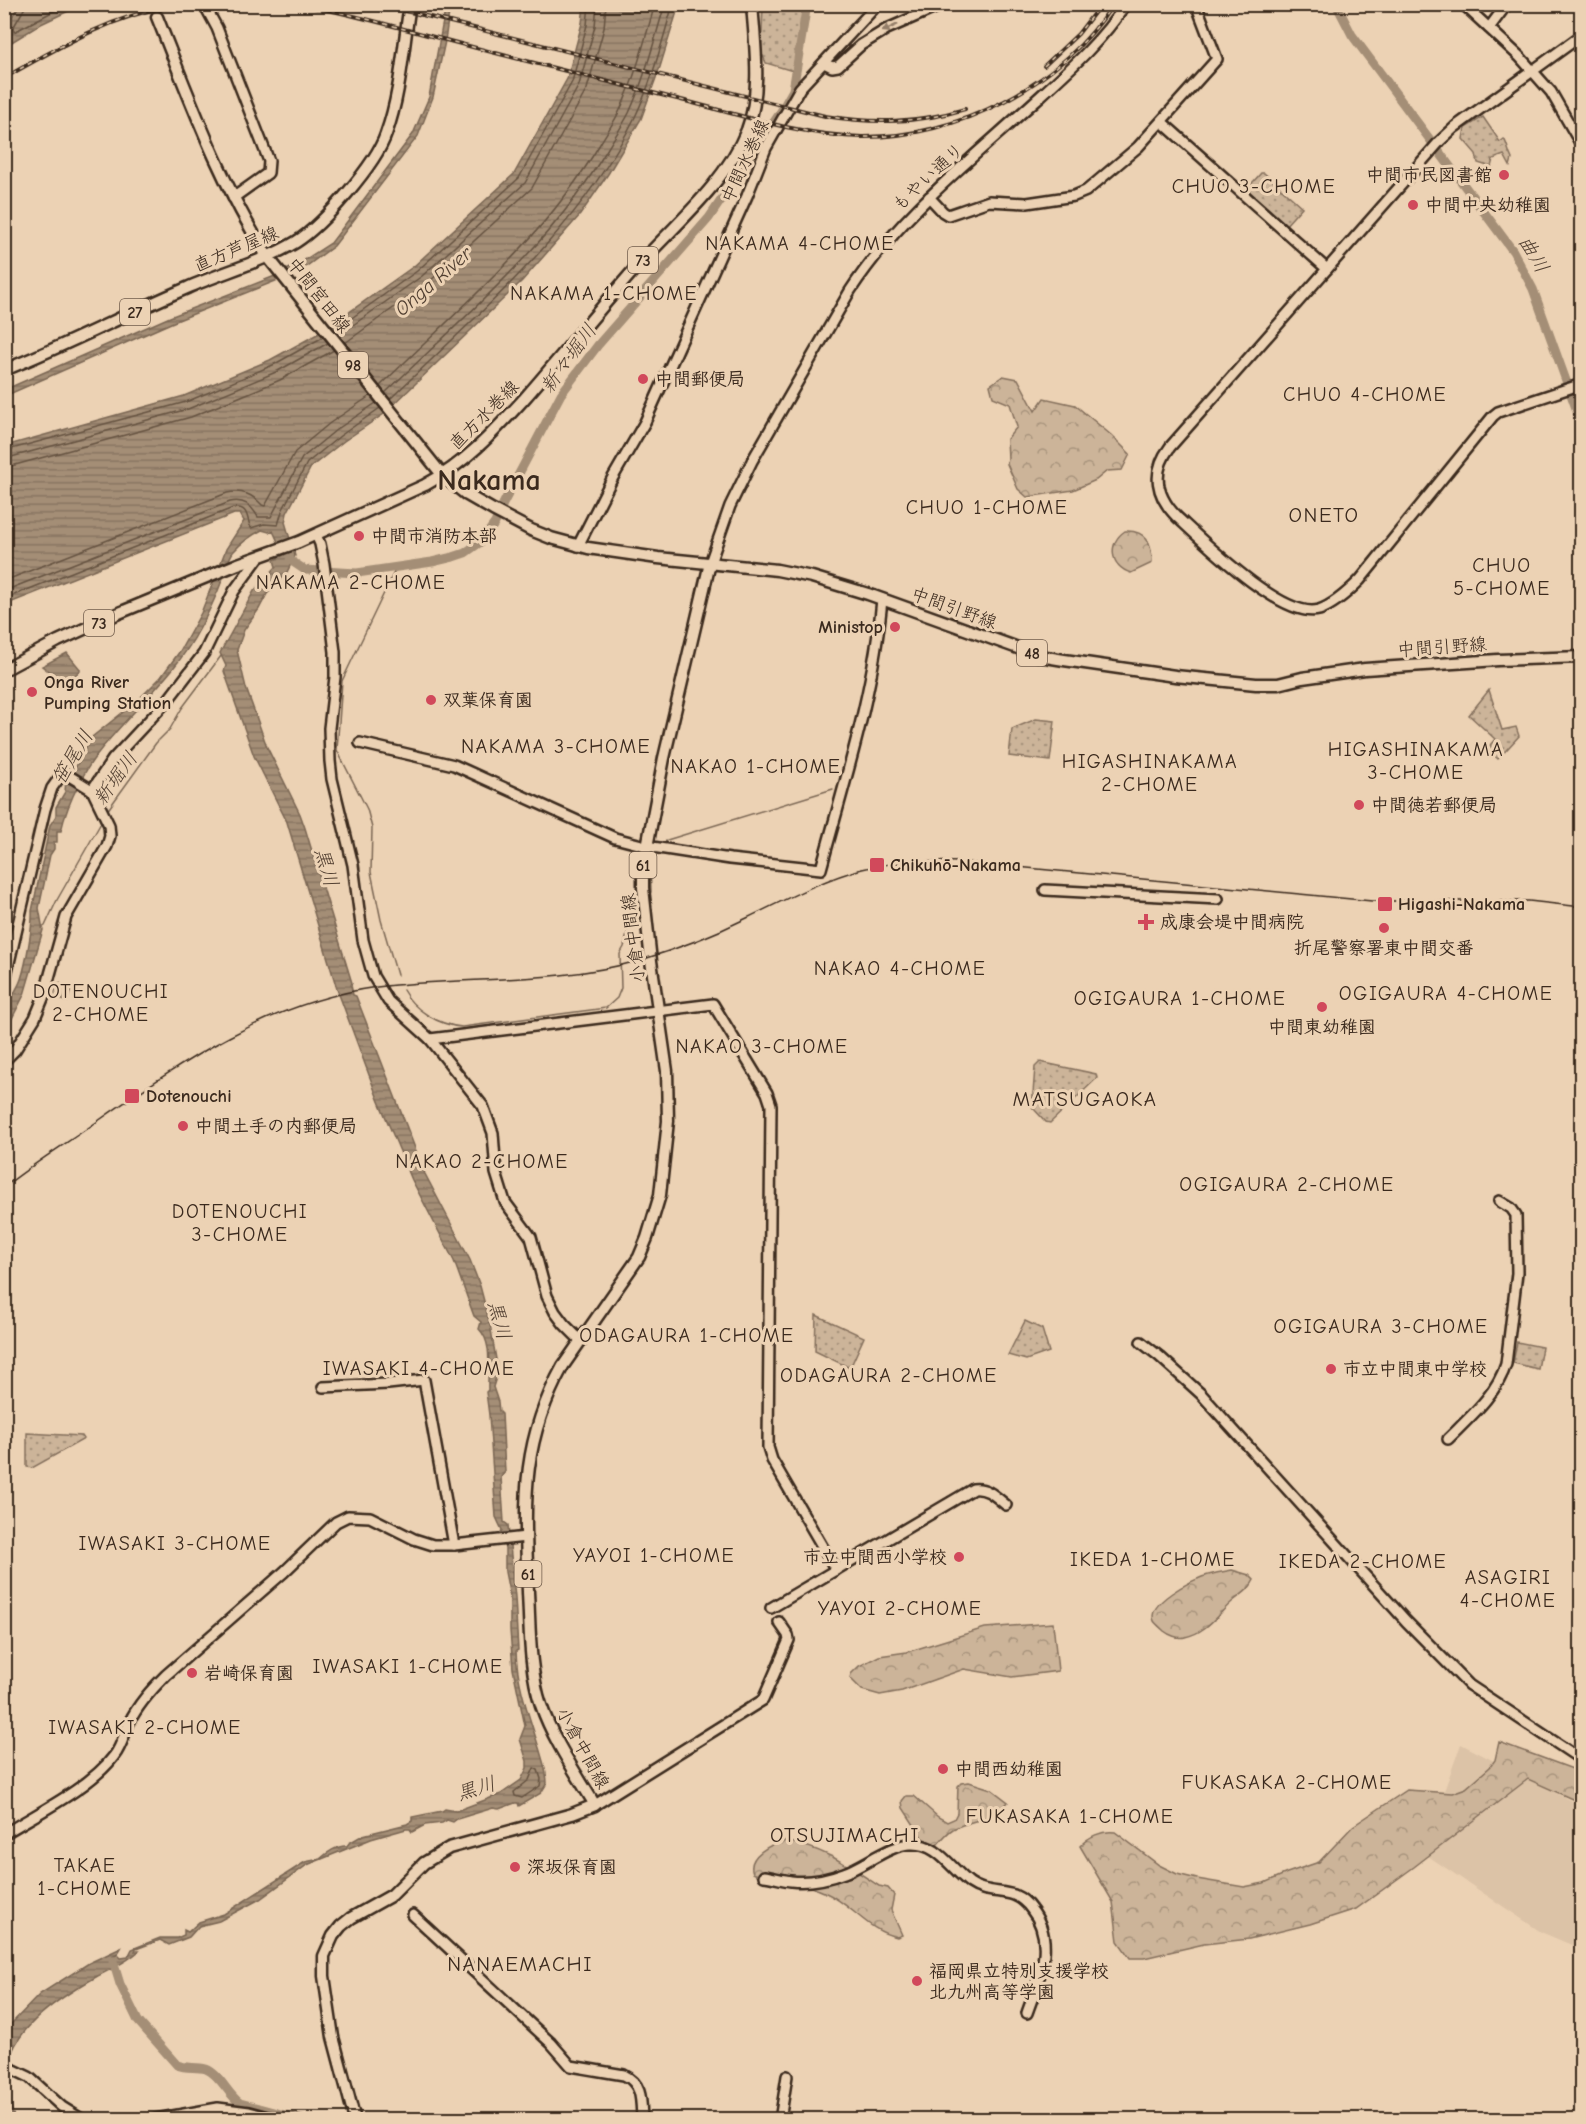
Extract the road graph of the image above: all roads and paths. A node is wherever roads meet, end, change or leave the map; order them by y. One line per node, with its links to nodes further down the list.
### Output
1 (204, 4): 18 (street)
2 (410, 4): 19 (main road, 直方芦屋線 / 27)
3 (752, 4): 23 (main road, 直方水巻線 / 73)
4 (878, 4): 13 (street, 中間水巻線)
5 (944, 4): 13 (street, one-way to 13)
6 (1126, 4): 17 (street, もやい通り)
7 (1196, 4): 15 (street)
8 (1464, 4): 11 (street)
9 (1507, 4): 11 (street)
10 (157, 17): 18 (main road, 中間宮田線 / 98)
11 (1489, 28): 14 (street)
12 (1581, 35): 14 (street)
13 (824, 63): 25 (street, 中間水巻線)
14 (1532, 71): 16 (street); 20 (street)
15 (1162, 122): 17 (street); 20 (street)
16 (1581, 146)
17 (929, 197): 27 (street, もやい通り)
18 (233, 198): 19 (main road, 中間宮田線 / 98)
19 (269, 259): 21 (main road, 直方芦屋線 / 27); 23 (main road, 中間宮田線 / 98)
20 (1327, 269): 22 (street)
21 (4, 370)
22 (1580, 385)
23 (439, 472): 24 (main road, 直方水巻線 / 73); 25 (main road, 中間引野線 / 48)
24 (316, 535): 26 (main road, 直方水巻線 / 73); 38 (street)
25 (578, 546): 27 (main road, 中間引野線 / 48)
26 (259, 557): 30 (main road, 直方水巻線 / 73); 32 (street)
27 (710, 562): 28 (main road, 中間引野線 / 48); 33 (main road, 小倉中間線 / 61)
28 (882, 600): 29 (main road, 中間引野線 / 48); 33 (street)
29 (1581, 657)
30 (4, 670)
31 (360, 743): 33 (street)
32 (88, 787): 36 (street); 39 (street)
33 (646, 846): 37 (main road, 小倉中間線 / 61)
34 (1045, 890): 35 (street)
35 (1218, 899)
36 (4, 984)
37 (659, 1011): 38 (street); 41 (main road, 小倉中間線 / 61); 48 (street)
38 (430, 1039): 41 (street)
39 (4, 1061)
40 (1499, 1201): 44 (street)
41 (580, 1341): 46 (main road, 小倉中間線 / 61)
42 (1141, 1342): 51 (street)
43 (323, 1387): 47 (street)
44 (1448, 1439)
45 (1006, 1506): 48 (street)
46 (521, 1538): 47 (street); 52 (main road, 小倉中間線 / 61)
47 (454, 1545): 53 (street)
48 (836, 1570): 49 (street)
49 (771, 1608)
50 (779, 1622): 52 (street)
51 (1581, 1760)
52 (595, 1805): 62 (main road, 小倉中間線)
53 (4, 1834)
54 (764, 1876): 56 (street)
55 (412, 1915): 63 (street)
56 (1028, 2013)
57 (4, 2065): 59 (street)
58 (787, 2076): 64 (street)
59 (83, 2120)
60 (150, 2120): 61 (street)
61 (279, 2120)
62 (355, 2120)
63 (642, 2120)
64 (780, 2120)

